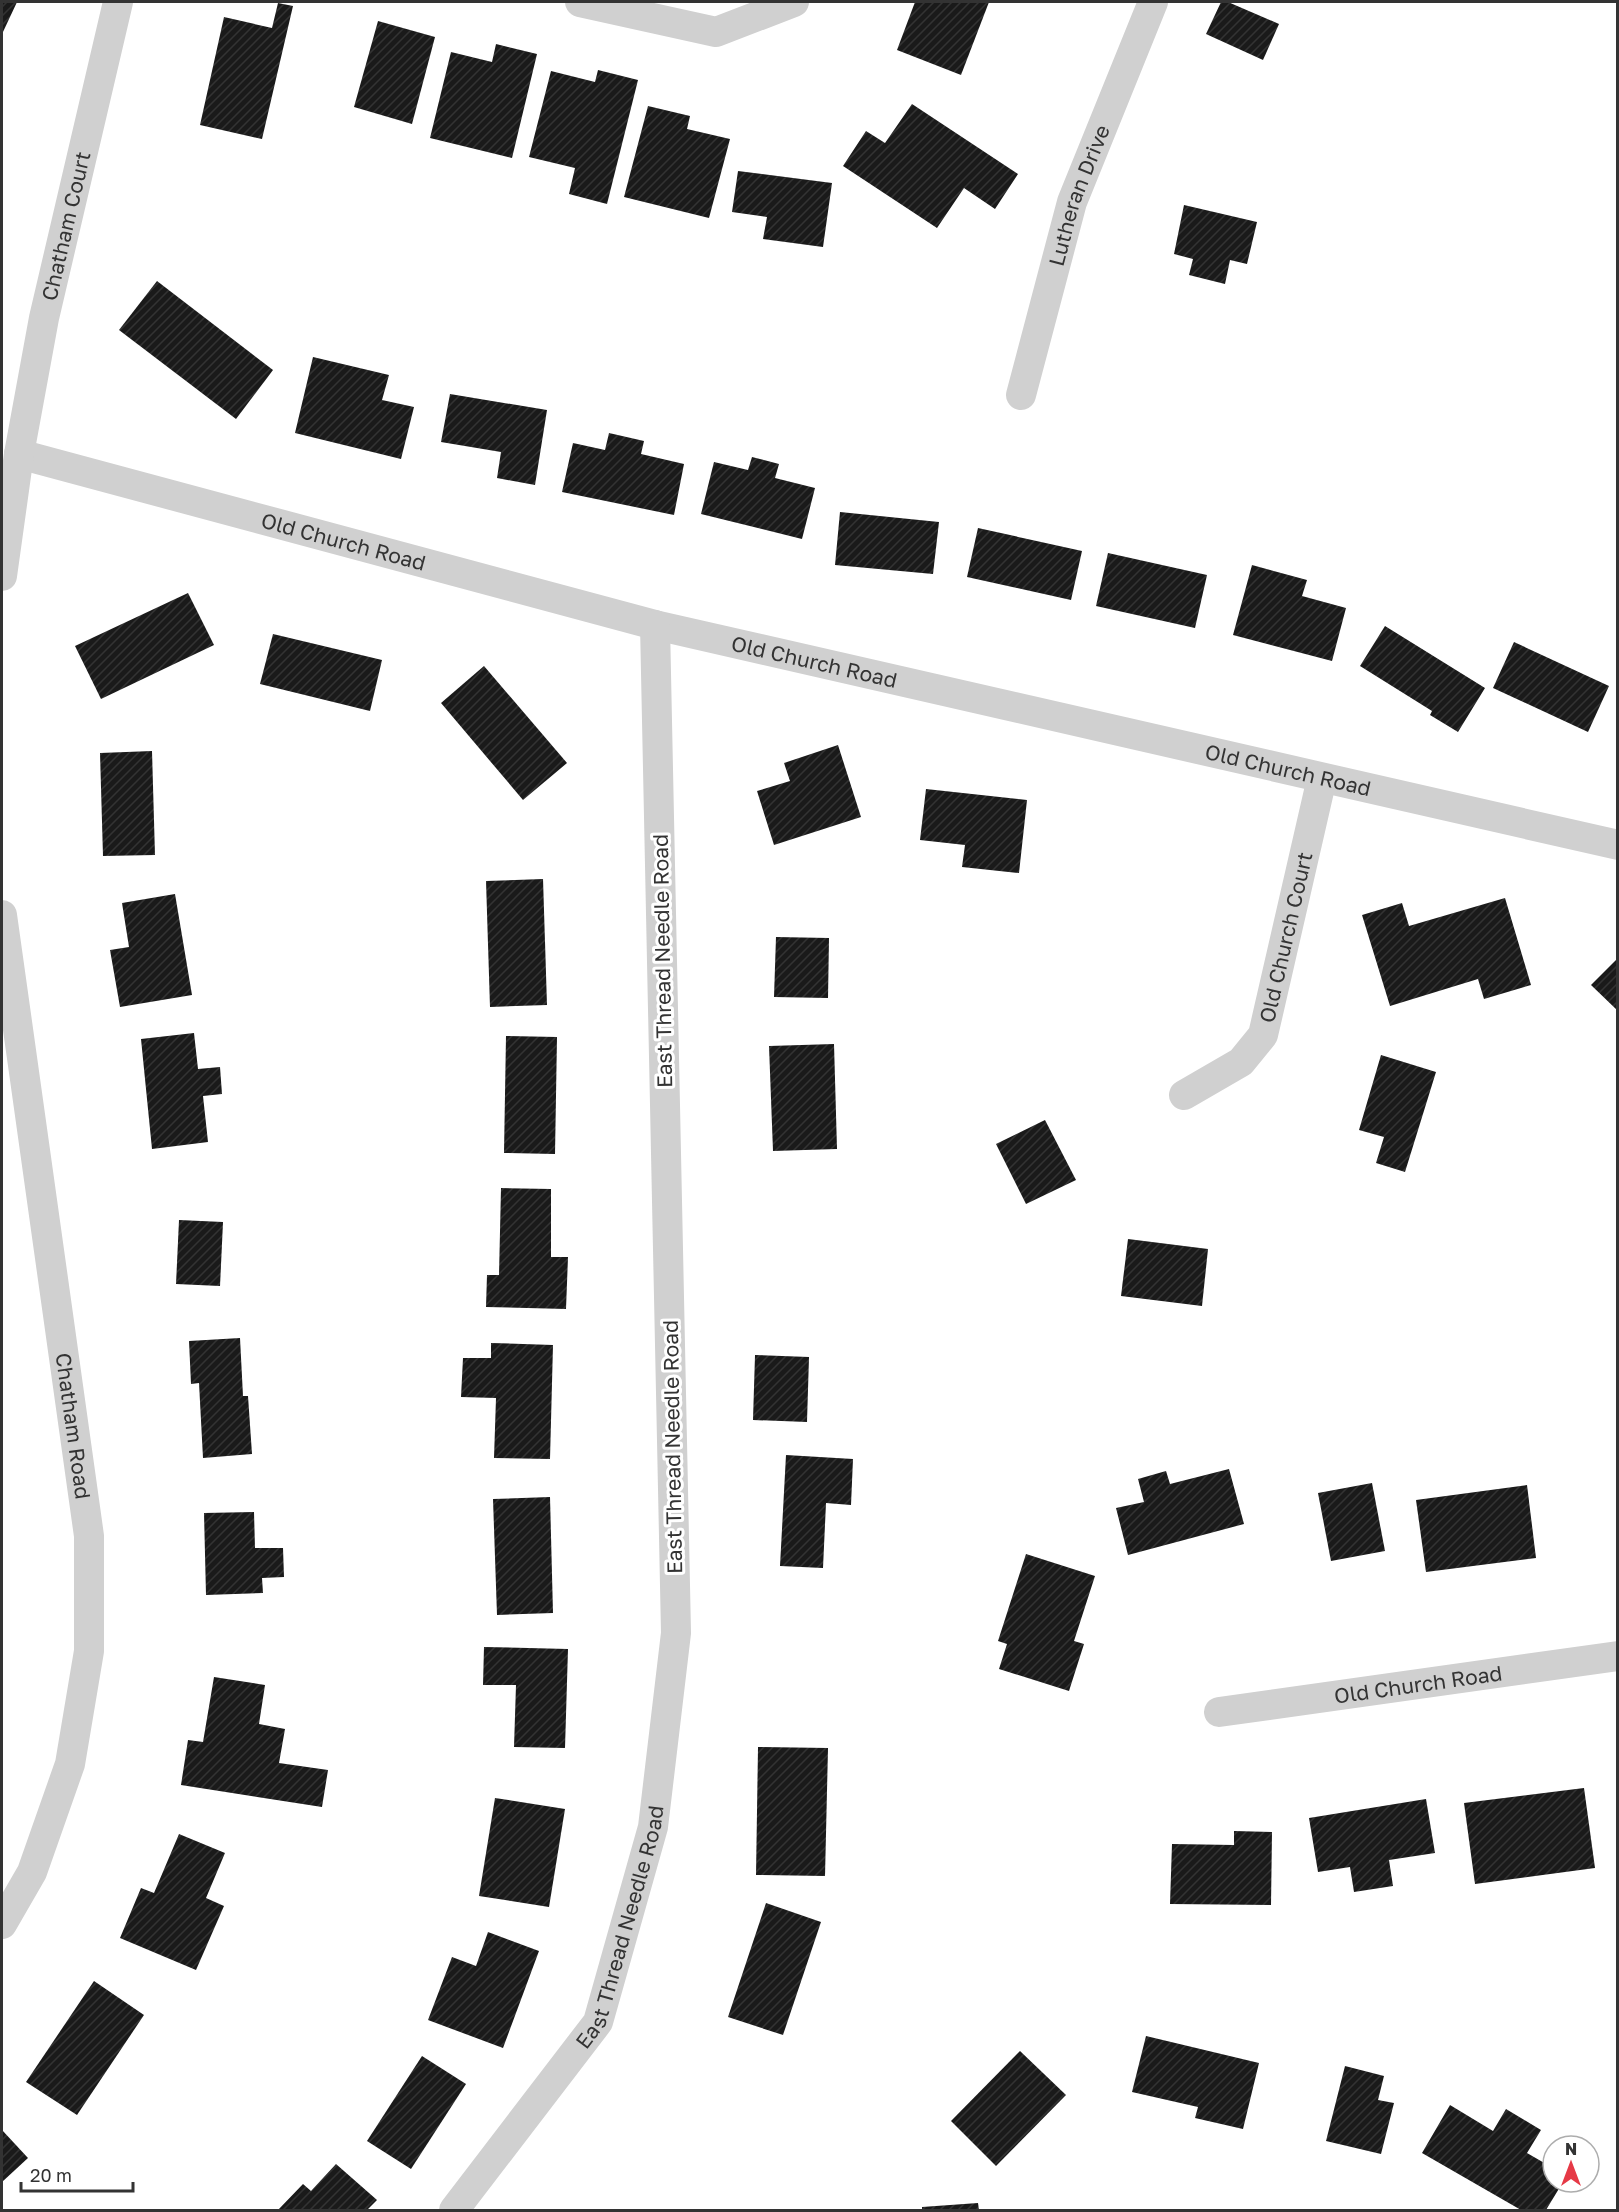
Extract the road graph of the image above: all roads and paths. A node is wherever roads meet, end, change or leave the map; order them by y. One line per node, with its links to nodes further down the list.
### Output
1 (118, 2): 6 (street, Chatham Court)
2 (580, 2): 3 (street)
3 (794, 2)
4 (1153, 2): 5 (street, Lutheran Drive)
5 (1021, 395)
6 (19, 454): 7 (street); 8 (street, Old Church Road)
7 (2, 576)
8 (655, 625): 9 (street, Old Church Road); 16 (street, East Thread Needle Road)
9 (1322, 777): 10 (street, Old Church Road); 12 (street, Old Church Court)
10 (1617, 845)
11 (2, 915): 15 (street, Chatham Road)
12 (1184, 1095)
13 (1617, 1656): 14 (street, Old Church Road)
14 (1219, 1712)
15 (2, 1924)
16 (454, 2211)

